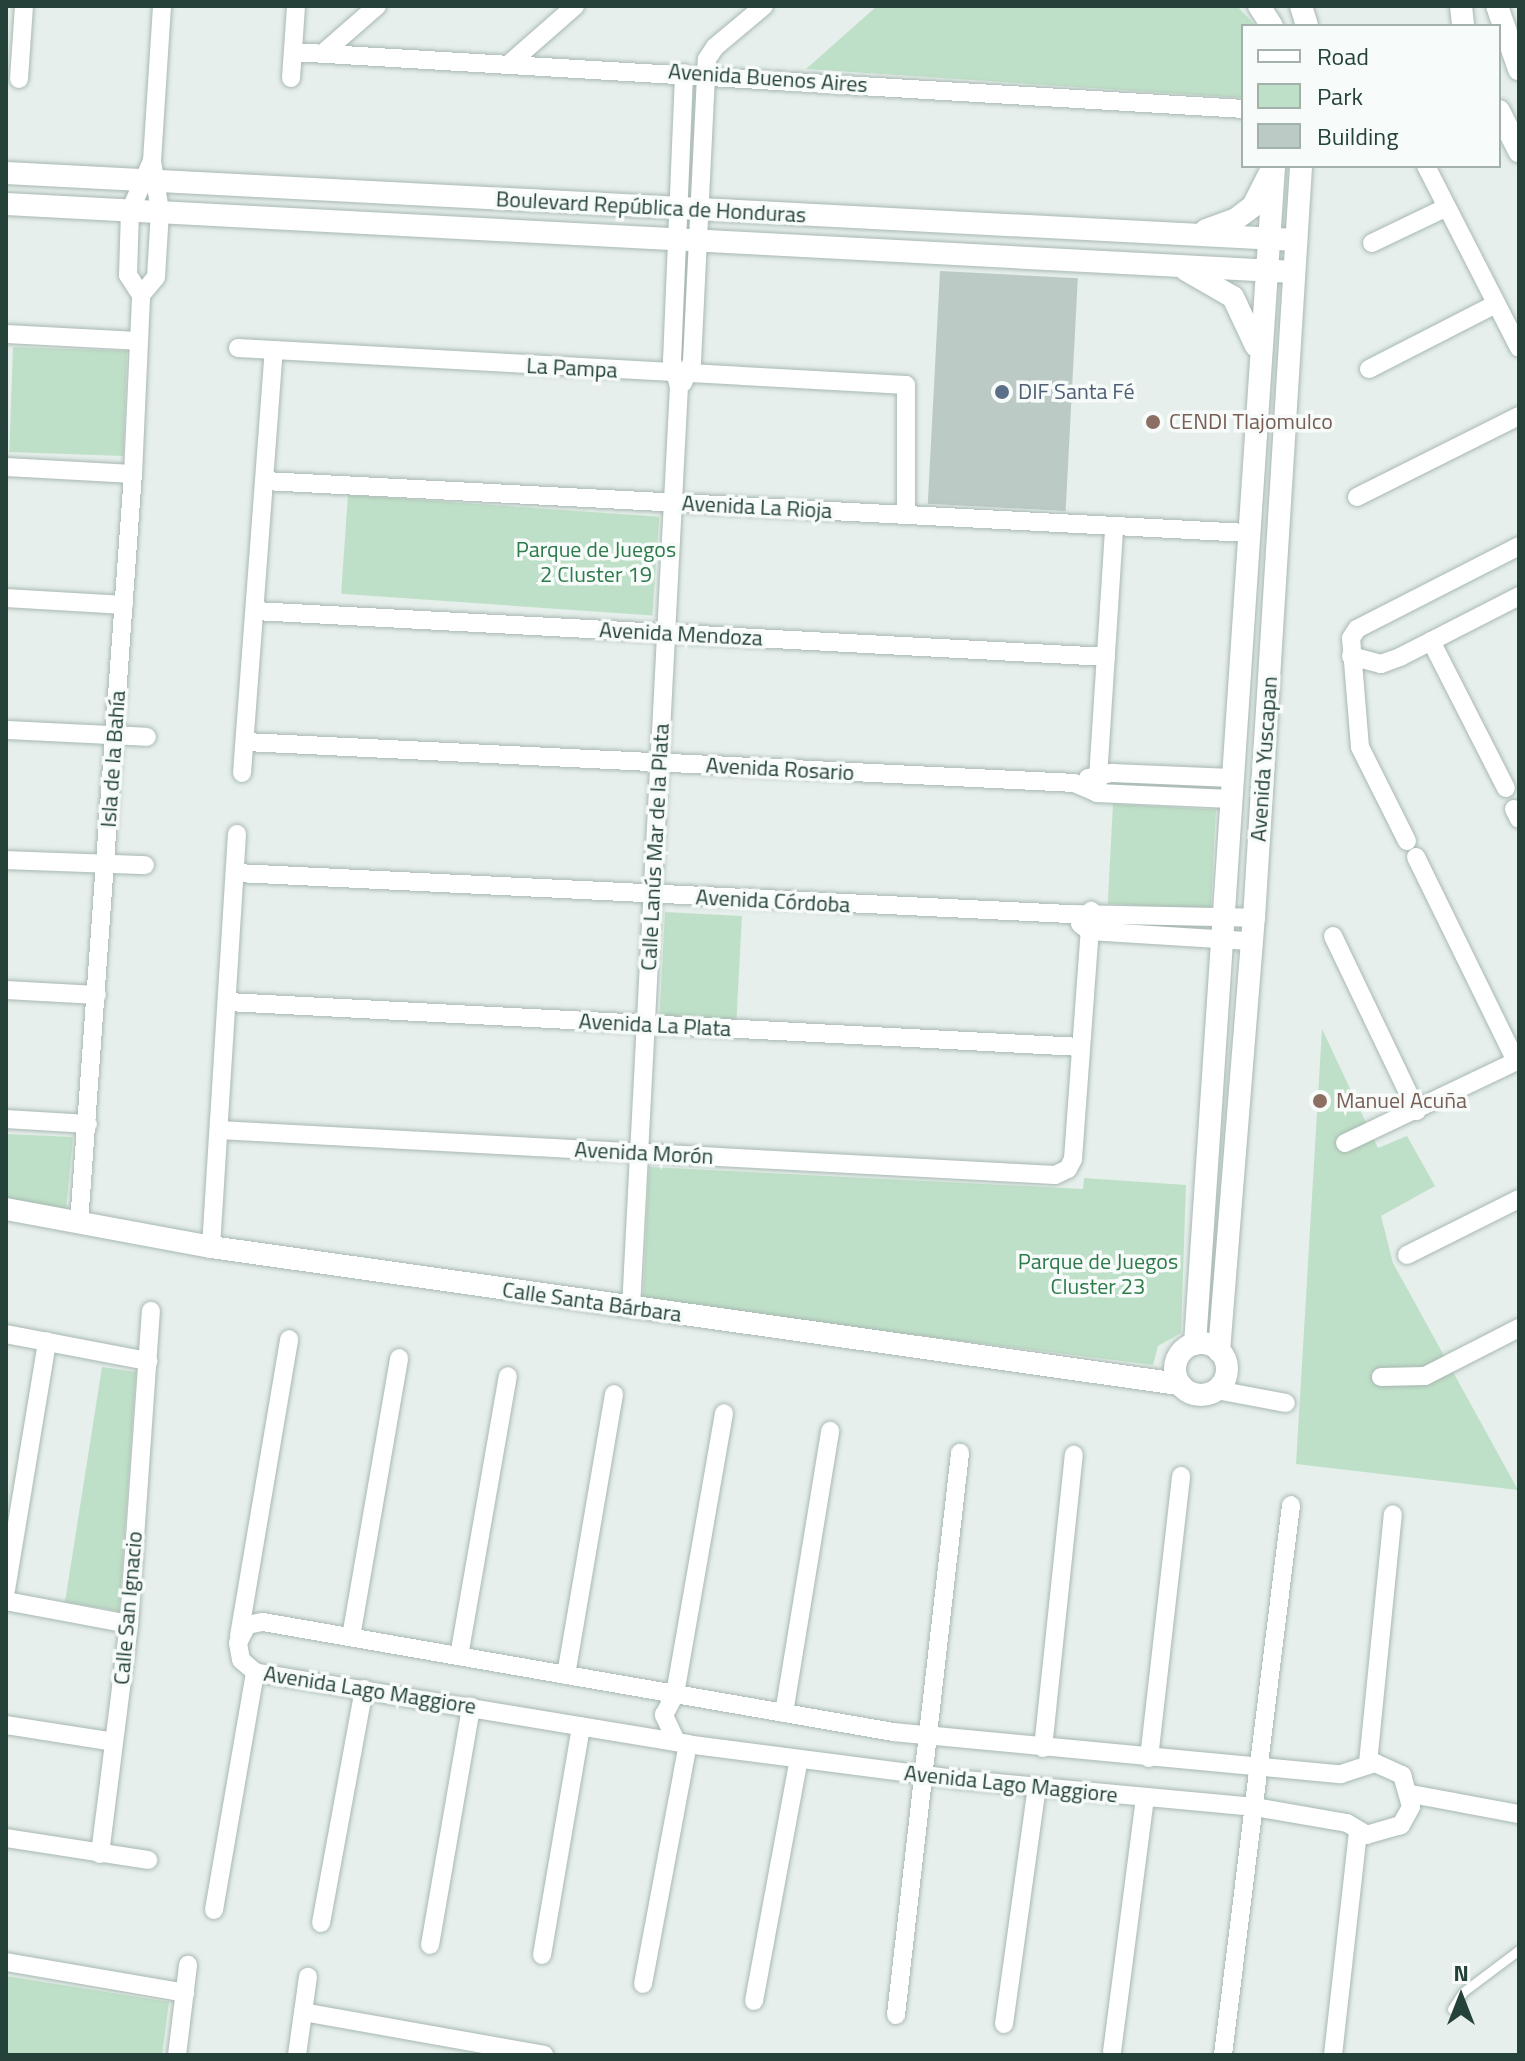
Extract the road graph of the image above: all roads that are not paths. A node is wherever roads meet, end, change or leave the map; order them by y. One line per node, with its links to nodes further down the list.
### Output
1 (24, 6): 10 (street)
2 (162, 6): 27 (street, Isla de la Bahía)
3 (296, 6): 11 (street)
4 (377, 6): 12 (street)
5 (575, 6): 13 (street)
6 (764, 6): 16 (street, Calle Lanús Mar de la Plata)
7 (1259, 6): 9 (street)
8 (1497, 6): 14 (street)
9 (1271, 24)
10 (14, 42): 18 (street)
11 (293, 52): 12 (street, Avenida Buenos Aires); 17 (street)
12 (322, 54): 13 (street, Avenida Buenos Aires)
13 (509, 64): 15 (street, Avenida Buenos Aires)
14 (1519, 69)
15 (684, 73): 16 (street, Avenida Buenos Aires); 30 (street, Calle Lanús Mar de la Plata)
16 (706, 74): 19 (street, Avenida Buenos Aires); 30 (street, Calle Lanús Mar de la Plata)
17 (291, 78)
18 (19, 79)
19 (1241, 109)
20 (1501, 115): 21 (street)
21 (1519, 151)
22 (1272, 168): 33 (street)
23 (1273, 168): 34 (street, Avenida Yuscapan)
24 (1301, 168): 35 (street, Avenida Yuscapan)
25 (1427, 168): 29 (street)
26 (6, 173): 27 (street, Boulevard República de Honduras)
27 (150, 175): 30 (street, Boulevard República de Honduras); 31 (street, Isla de la Bahía); 32 (street, Isla de la Bahía)
28 (6, 204): 31 (street, Boulevard República de Honduras)
29 (1447, 207): 37 (street); 42 (street)
30 (689, 209): 33 (street, Boulevard República de Honduras); 36 (street, Calle Lanús Mar de la Plata)
31 (130, 211): 32 (street, Boulevard República de Honduras); 41 (street, Isla de la Bahía)
32 (160, 211): 36 (street, Boulevard República de Honduras); 41 (street, Isla de la Bahía)
33 (1174, 234): 34 (street, Boulevard República de Honduras)
34 (1269, 239): 35 (street, Boulevard República de Honduras); 39 (street, Avenida Yuscapan)
35 (1296, 240): 40 (street, Avenida Yuscapan)
36 (688, 241): 38 (street, Boulevard República de Honduras); 50 (street, Calle Lanús Mar de la Plata)
37 (1372, 243)
38 (1173, 266): 39 (street, Boulevard República de Honduras); 48 (street)
39 (1267, 270): 40 (street, Boulevard República de Honduras); 48 (street, Avenida Yuscapan)
40 (1294, 272): 88 (street, Avenida Yuscapan)
41 (141, 295): 44 (street, Isla de la Bahía)
42 (1496, 304): 46 (street); 49 (street)
43 (6, 334): 44 (street)
44 (138, 341): 53 (street, Isla de la Bahía)
45 (238, 348): 47 (street, La Pampa)
46 (1519, 348)
47 (274, 350): 50 (street, La Pampa); 54 (street)
48 (1260, 369): 59 (street, Avenida Yuscapan)
49 (1369, 369)
50 (680, 379): 56 (street, Calle Lanús Mar de la Plata); 57 (street, La Pampa)
51 (1519, 416): 55 (street)
52 (6, 467): 53 (street)
53 (133, 474): 63 (street, Isla de la Bahía)
54 (265, 481): 56 (street, Avenida La Rioja); 64 (street)
55 (1357, 497)
56 (673, 503): 57 (street, Avenida La Rioja); 65 (street, Calle Lanús Mar de la Plata)
57 (906, 515): 58 (street, Avenida La Rioja)
58 (1114, 527): 59 (street, Avenida La Rioja); 68 (street)
59 (1249, 533): 77 (street, Avenida Yuscapan)
60 (1519, 546): 67 (street)
61 (1519, 596): 66 (street)
62 (6, 598): 63 (street)
63 (124, 605): 70 (street, Isla de la Bahía)
64 (255, 611): 65 (street, Avenida Mendoza); 72 (street)
65 (666, 633): 68 (street, Avenida Mendoza); 73 (street, Calle Lanús Mar de la Plata)
66 (1431, 641): 67 (street); 78 (street)
67 (1351, 656): 98 (street)
68 (1106, 657): 75 (street)
69 (6, 730): 70 (street)
70 (115, 736): 71 (street); 83 (street, Isla de la Bahía)
71 (147, 737)
72 (246, 742): 73 (street, Avenida Rosario); 74 (street)
73 (659, 763): 76 (street, Avenida Rosario); 85 (street, Calle Lanús Mar de la Plata)
74 (242, 773)
75 (1098, 774): 76 (street, Avenida Rosario); 77 (street, Avenida Rosario); 79 (street)
76 (1074, 783): 79 (street, Avenida Rosario)
77 (1232, 788): 79 (street, Avenida Rosario); 89 (street, Avenida Yuscapan)
78 (1506, 788)
79 (1097, 793)
80 (237, 834): 84 (street)
81 (6, 860): 83 (street)
82 (145, 865): 83 (street)
83 (106, 866): 94 (street, Isla de la Bahía)
84 (237, 873): 85 (street, Avenida Córdoba); 95 (street)
85 (652, 895): 87 (street, Avenida Córdoba); 96 (street, Calle Lanús Mar de la Plata)
86 (1091, 911): 87 (street, Avenida Córdoba); 89 (street, Avenida Córdoba); 90 (street)
87 (1070, 914): 90 (street)
88 (1254, 918): 89 (street, Avenida Córdoba); 92 (street, Avenida Yuscapan)
89 (1220, 926): 90 (street, Avenida Córdoba); 92 (street, Avenida Córdoba); 116 (street, Avenida Yuscapan)
90 (1089, 931): 97 (street)
91 (1333, 936): 99 (street)
92 (1250, 941): 117 (street, Avenida Yuscapan)
93 (6, 990): 94 (street)
94 (97, 995): 101 (street, Isla de la Bahía)
95 (228, 1002): 96 (street, Avenida La Plata); 102 (street)
96 (645, 1024): 97 (street, Avenida La Plata); 104 (street, Calle Lanús Mar de la Plata)
97 (1081, 1047): 104 (street, Avenida Morón)
98 (1517, 1061): 99 (street)
99 (1417, 1111): 103 (street)
100 (6, 1119): 101 (street)
101 (88, 1124): 107 (street, Isla de la Bahía)
102 (219, 1130): 104 (street, Avenida Morón); 108 (street)
103 (1345, 1143)
104 (639, 1153): 110 (street, Calle Lanús Mar de la Plata)
105 (1519, 1199): 109 (street)
106 (6, 1209): 107 (street, Calle Santa Bárbara)
107 (79, 1223): 108 (street, Calle Santa Bárbara)
108 (211, 1247): 110 (street, Calle Santa Bárbara)
109 (1407, 1255)
110 (631, 1308): 122 (street, Calle Santa Bárbara)
111 (151, 1311): 119 (street, Calle San Ignacio)
112 (1519, 1328): 121 (street)
113 (6, 1334): 115 (street)
114 (289, 1339): 137 (street)
115 (47, 1341): 119 (street); 133 (street)
116 (1195, 1344): 117 (street); 122 (street)
117 (1219, 1351): 123 (street)
118 (399, 1358): 136 (street)
119 (148, 1361): 135 (street, Calle San Ignacio)
120 (508, 1376): 138 (street)
121 (1381, 1377)
122 (1179, 1384): 123 (street)
123 (1217, 1390): 125 (street)
124 (614, 1394): 140 (street)
125 (1286, 1403)
126 (724, 1413): 142 (street)
127 (830, 1431): 144 (street)
128 (960, 1453): 147 (street)
129 (1074, 1455): 150 (street)
130 (1181, 1476): 151 (street)
131 (1291, 1505): 154 (street)
132 (1393, 1514): 153 (street)
133 (6, 1590)
134 (6, 1601): 135 (street)
135 (129, 1624): 148 (street, Calle San Ignacio)
136 (351, 1637): 137 (street, Avenida Lago Maggiore); 138 (street, Avenida Lago Maggiore)
137 (238, 1643): 139 (street, Avenida Lago Maggiore)
138 (459, 1656): 140 (street, Avenida Lago Maggiore)
139 (255, 1672): 141 (street, Avenida Lago Maggiore); 165 (street)
140 (566, 1675): 142 (street, Avenida Lago Maggiore)
141 (364, 1689): 143 (street, Avenida Lago Maggiore); 166 (street)
142 (675, 1694): 144 (street, Avenida Lago Maggiore); 149 (street)
143 (471, 1707): 146 (street, Avenida Lago Maggiore); 167 (street)
144 (784, 1713): 147 (street, Avenida Lago Maggiore)
145 (6, 1725): 148 (street)
146 (581, 1726): 149 (street, Avenida Lago Maggiore); 169 (street)
147 (928, 1736): 150 (street, Avenida Lago Maggiore); 155 (street)
148 (114, 1742): 163 (street, Calle San Ignacio)
149 (682, 1742): 152 (street, Avenida Lago Maggiore); 173 (street)
150 (1043, 1748): 151 (street, Avenida Lago Maggiore)
151 (1149, 1758): 154 (street, Avenida Lago Maggiore)
152 (799, 1759): 155 (street, Avenida Lago Maggiore); 175 (street)
153 (1368, 1763): 154 (street, Avenida Lago Maggiore); 157 (street)
154 (1259, 1769): 159 (street)
155 (924, 1774): 156 (street, Avenida Lago Maggiore); 178 (street)
156 (1037, 1787): 158 (street, Avenida Lago Maggiore); 179 (street)
157 (1411, 1794): 160 (street); 161 (street, Avenida Lago Maggiore)
158 (1145, 1798): 159 (street, Avenida Lago Maggiore); 180 (street)
159 (1255, 1807): 161 (street, Avenida Lago Maggiore); 184 (street)
160 (1519, 1814)
161 (1358, 1832): 185 (street)
162 (6, 1838): 163 (street)
163 (100, 1854): 164 (street)
164 (148, 1860)
165 (214, 1910)
166 (321, 1923)
167 (430, 1945)
168 (1519, 1950): 176 (lane)
169 (542, 1955)
170 (6, 1962): 174 (street)
171 (188, 1965): 174 (street)
172 (308, 1977): 177 (street)
173 (643, 1984)
174 (185, 1993): 181 (street)
175 (754, 2001)
176 (1452, 2009)
177 (303, 2012): 182 (street); 183 (street)
178 (896, 2015)
179 (1004, 2024)
180 (1112, 2052)
181 (177, 2055)
182 (297, 2055)
183 (544, 2055)
184 (1223, 2055)
185 (1333, 2055)

